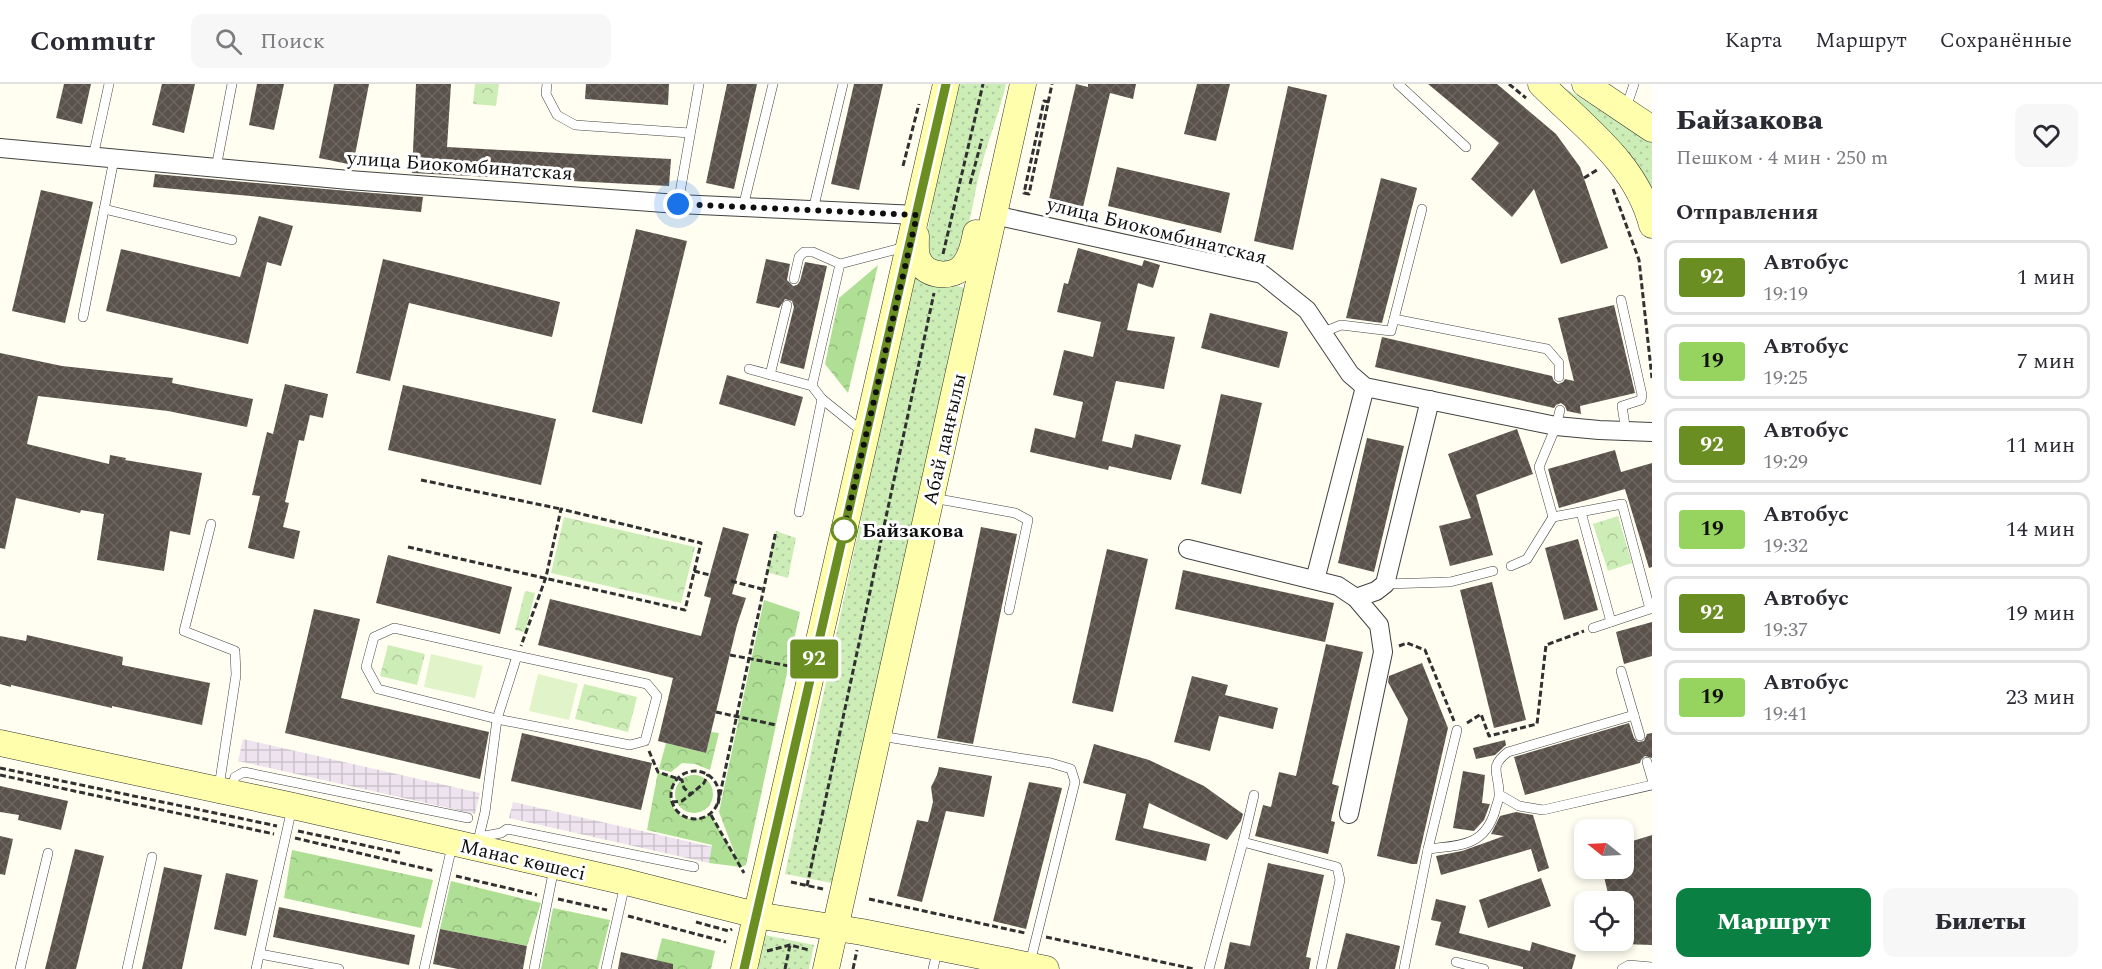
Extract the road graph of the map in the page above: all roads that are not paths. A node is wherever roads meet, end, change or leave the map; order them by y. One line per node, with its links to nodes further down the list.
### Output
1 (110, 84): 18 (lane)
2 (232, 84): 20 (lane)
3 (547, 84): 15 (lane)
4 (699, 84): 15 (lane)
5 (773, 84): 22 (lane)
6 (843, 84): 25 (lane)
7 (946, 84): 26 (main road)
8 (1398, 84): 16 (lane)
9 (1585, 84): 14 (main road)
10 (1590, 84): 13 (main road)
11 (1021, 94): 26 (main road); 27 (main road, Абай даңғылы)
12 (1537, 95): 28 (main road)
13 (1638, 96)
14 (1652, 129)
15 (690, 133): 21 (lane)
16 (1466, 147)
17 (0, 148): 18 (street, улица Биокомбинатская)
18 (93, 157): 19 (street, улица Биокомбинатская)
19 (114, 159): 20 (street, улица Биокомбинатская); 23 (lane)
20 (216, 168): 21 (street, улица Биокомбинатская)
21 (678, 204): 22 (street, улица Биокомбинатская)
22 (743, 207): 25 (street, улица Биокомбинатская)
23 (104, 209): 29 (lane); 35 (lane)
24 (1422, 209): 36 (lane)
25 (813, 210): 26 (street, улица Биокомбинатская)
26 (917, 215): 30 (main road)
27 (994, 215): 37 (street, улица Биокомбинатская); 49 (main road, Абай даңғылы)
28 (1652, 225)
29 (232, 240)
30 (910, 246): 31 (lane); 48 (main road)
31 (840, 264): 32 (lane); 41 (lane)
32 (794, 279)
33 (1621, 300): 46 (lane)
34 (787, 305): 39 (lane)
35 (82, 317)
36 (1394, 319): 37 (lane); 40 (lane)
37 (1321, 333): 42 (street, улица Биокомбинатская)
38 (749, 369): 39 (lane)
39 (770, 375): 41 (lane)
40 (1559, 377)
41 (812, 386): 43 (lane)
42 (1365, 387): 44 (street); 57 (street)
43 (822, 399): 48 (lane); 50 (lane)
44 (1430, 400): 45 (street); 58 (street)
45 (1558, 418): 46 (street); 52 (lane)
46 (1626, 432): 47 (street)
47 (1652, 432)
48 (866, 434): 90 (main road)
49 (931, 498): 60 (lane); 68 (main road, Абай даңғылы)
50 (799, 512)
51 (1581, 512): 52 (lane); 61 (lane); 61 (lane)
52 (1553, 517): 55 (lane)
53 (211, 524): 74 (lane)
54 (1188, 549): 57 (street)
55 (1511, 566)
56 (1493, 571): 58 (lane)
57 (1315, 580): 59 (street)
58 (1385, 584): 59 (street)
59 (1356, 598): 79 (street)
60 (1009, 610)
61 (1611, 622): 62 (lane)
62 (1593, 628)
63 (518, 656): 66 (lane); 66 (lane); 66 (lane)
64 (1621, 671): 65 (lane)
65 (1635, 715): 69 (lane); 77 (lane)
66 (497, 719): 78 (lane)
67 (1457, 730): 84 (lane)
68 (878, 736): 91 (main road, Абай даңғылы); 95 (lane)
69 (1640, 736)
70 (0, 744): 74 (main road, Манас көшесі)
71 (1647, 762): 72 (lane)
72 (1652, 779)
73 (1652, 785): 77 (lane)
74 (225, 791): 80 (lane); 81 (main road, Манас көшесі)
75 (481, 791): 78 (lane)
76 (1254, 795): 82 (lane)
77 (1500, 795): 84 (lane)
78 (485, 812): 83 (lane)
79 (1348, 814)
80 (468, 818)
81 (289, 824): 83 (main road, Манас көшесі); 92 (lane)
82 (1244, 842): 106 (lane); 107 (lane)
83 (469, 843): 87 (main road, Манас көшесі); 88 (lane); 101 (lane)
84 (1428, 849): 108 (lane)
85 (48, 853): 97 (lane)
86 (152, 857): 98 (lane)
87 (554, 866): 89 (main road, Манас көшесі); 102 (lane)
88 (693, 867)
89 (626, 882): 90 (main road, Манас көшесі); 103 (lane)
90 (756, 915): 91 (main road, Манас көшесі); 104 (main road)
91 (835, 928): 93 (main road, Манас көшесі); 105 (main road, Абай даңғылы)
92 (260, 954): 99 (lane); 100 (lane)
93 (935, 958): 95 (main road, Манас көшесі)
94 (1456, 962): 109 (lane)
95 (1038, 967)
96 (1652, 967): 110 (lane)
97 (20, 969)
98 (127, 969)
99 (256, 969)
100 (339, 969)
101 (424, 969)
102 (534, 969)
103 (606, 969)
104 (744, 969)
105 (826, 969)
106 (1209, 969)
107 (1321, 969)
108 (1404, 969)
109 (1484, 969)
110 (1622, 969)

